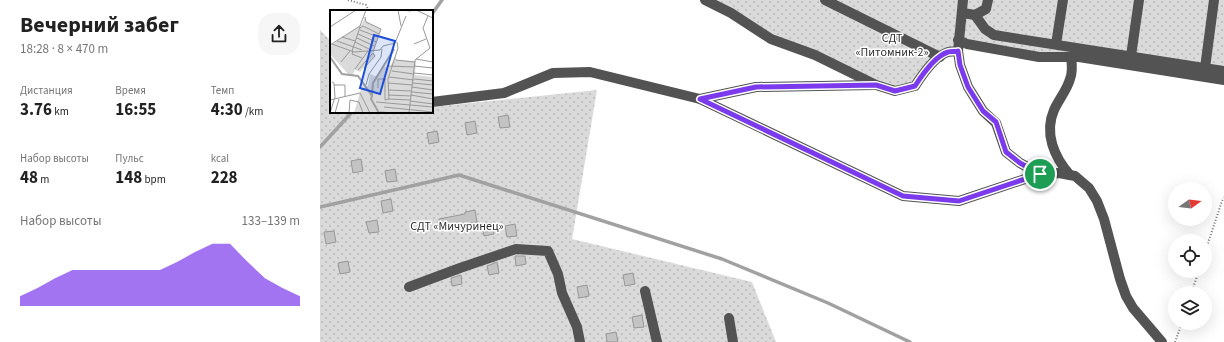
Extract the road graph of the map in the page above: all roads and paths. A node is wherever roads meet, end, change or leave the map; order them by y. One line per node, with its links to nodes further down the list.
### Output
1 (348, 0): 9 (path)
2 (705, 0): 21 (street)
3 (825, 0): 16 (street)
4 (964, 0): 10 (street)
5 (988, 0): 11 (street)
6 (1063, 0): 13 (street)
7 (1139, 0): 15 (street)
8 (1214, 0): 18 (street)
9 (368, 10)
10 (963, 13): 11 (street); 12 (street)
11 (975, 15): 13 (street)
12 (958, 40): 14 (street); 17 (street)
13 (1056, 44): 15 (street)
14 (958, 51): 16 (street); 24 (street)
15 (1130, 56): 18 (street)
16 (940, 57): 21 (street)
17 (1071, 57): 20 (street); 25 (street)
18 (1205, 68): 19 (street)
19 (1224, 70)
20 (1224, 80)
21 (876, 85): 22 (street)
22 (700, 99): 23 (street); 24 (street)
23 (433, 102)
24 (1040, 174): 25 (street)
25 (1070, 175): 35 (street)
26 (1224, 198): 27 (path)
27 (1211, 234)
28 (409, 287): 32 (street)
29 (645, 291): 33 (street)
30 (729, 318): 34 (street)
31 (1179, 330): 36 (path)
32 (580, 342)
33 (657, 342)
34 (733, 342)
35 (1162, 342)
36 (1175, 342)

